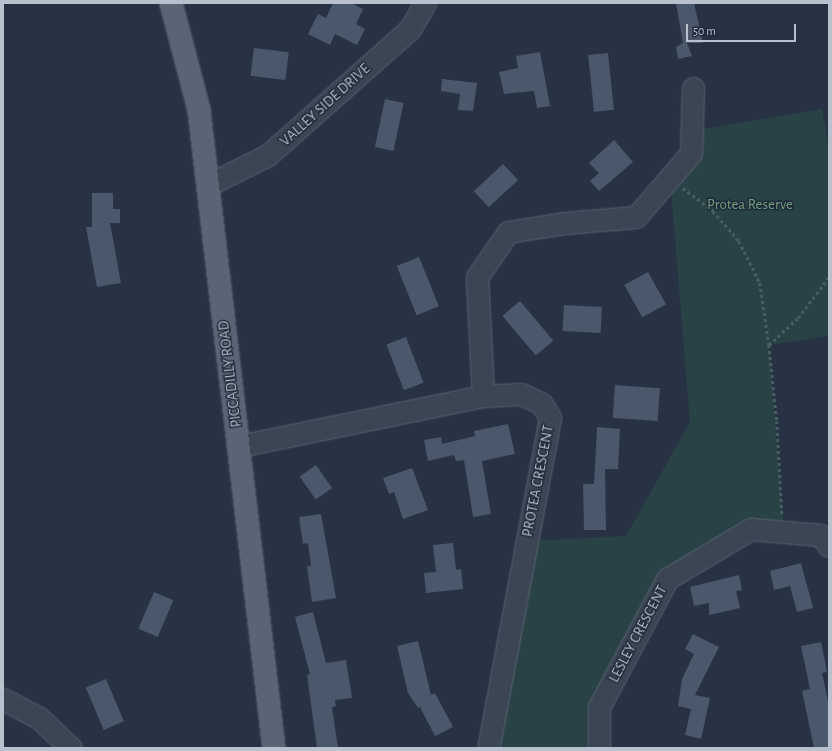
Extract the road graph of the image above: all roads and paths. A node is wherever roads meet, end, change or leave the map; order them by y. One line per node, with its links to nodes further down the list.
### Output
1 (171, 3): 5 (main road, PICCADILLY ROAD)
2 (425, 3): 5 (street, VALLEY SIDE DRIVE)
3 (693, 88): 4 (street)
4 (670, 178): 7 (path); 8 (street)
5 (208, 185): 9 (main road, PICCADILLY ROAD)
6 (829, 277): 7 (path)
7 (770, 345): 10 (path)
8 (482, 396): 9 (street, PROTEA CRESCENT); 15 (street, PROTEA CRESCENT)
9 (239, 446): 14 (main road, PICCADILLY ROAD)
10 (784, 532): 11 (street, LESLEY CRESCENT); 16 (street, LESLEY CRESCENT)
11 (829, 546)
12 (3, 699): 13 (street)
13 (71, 748)
14 (274, 748)
15 (488, 748)
16 (600, 748)

